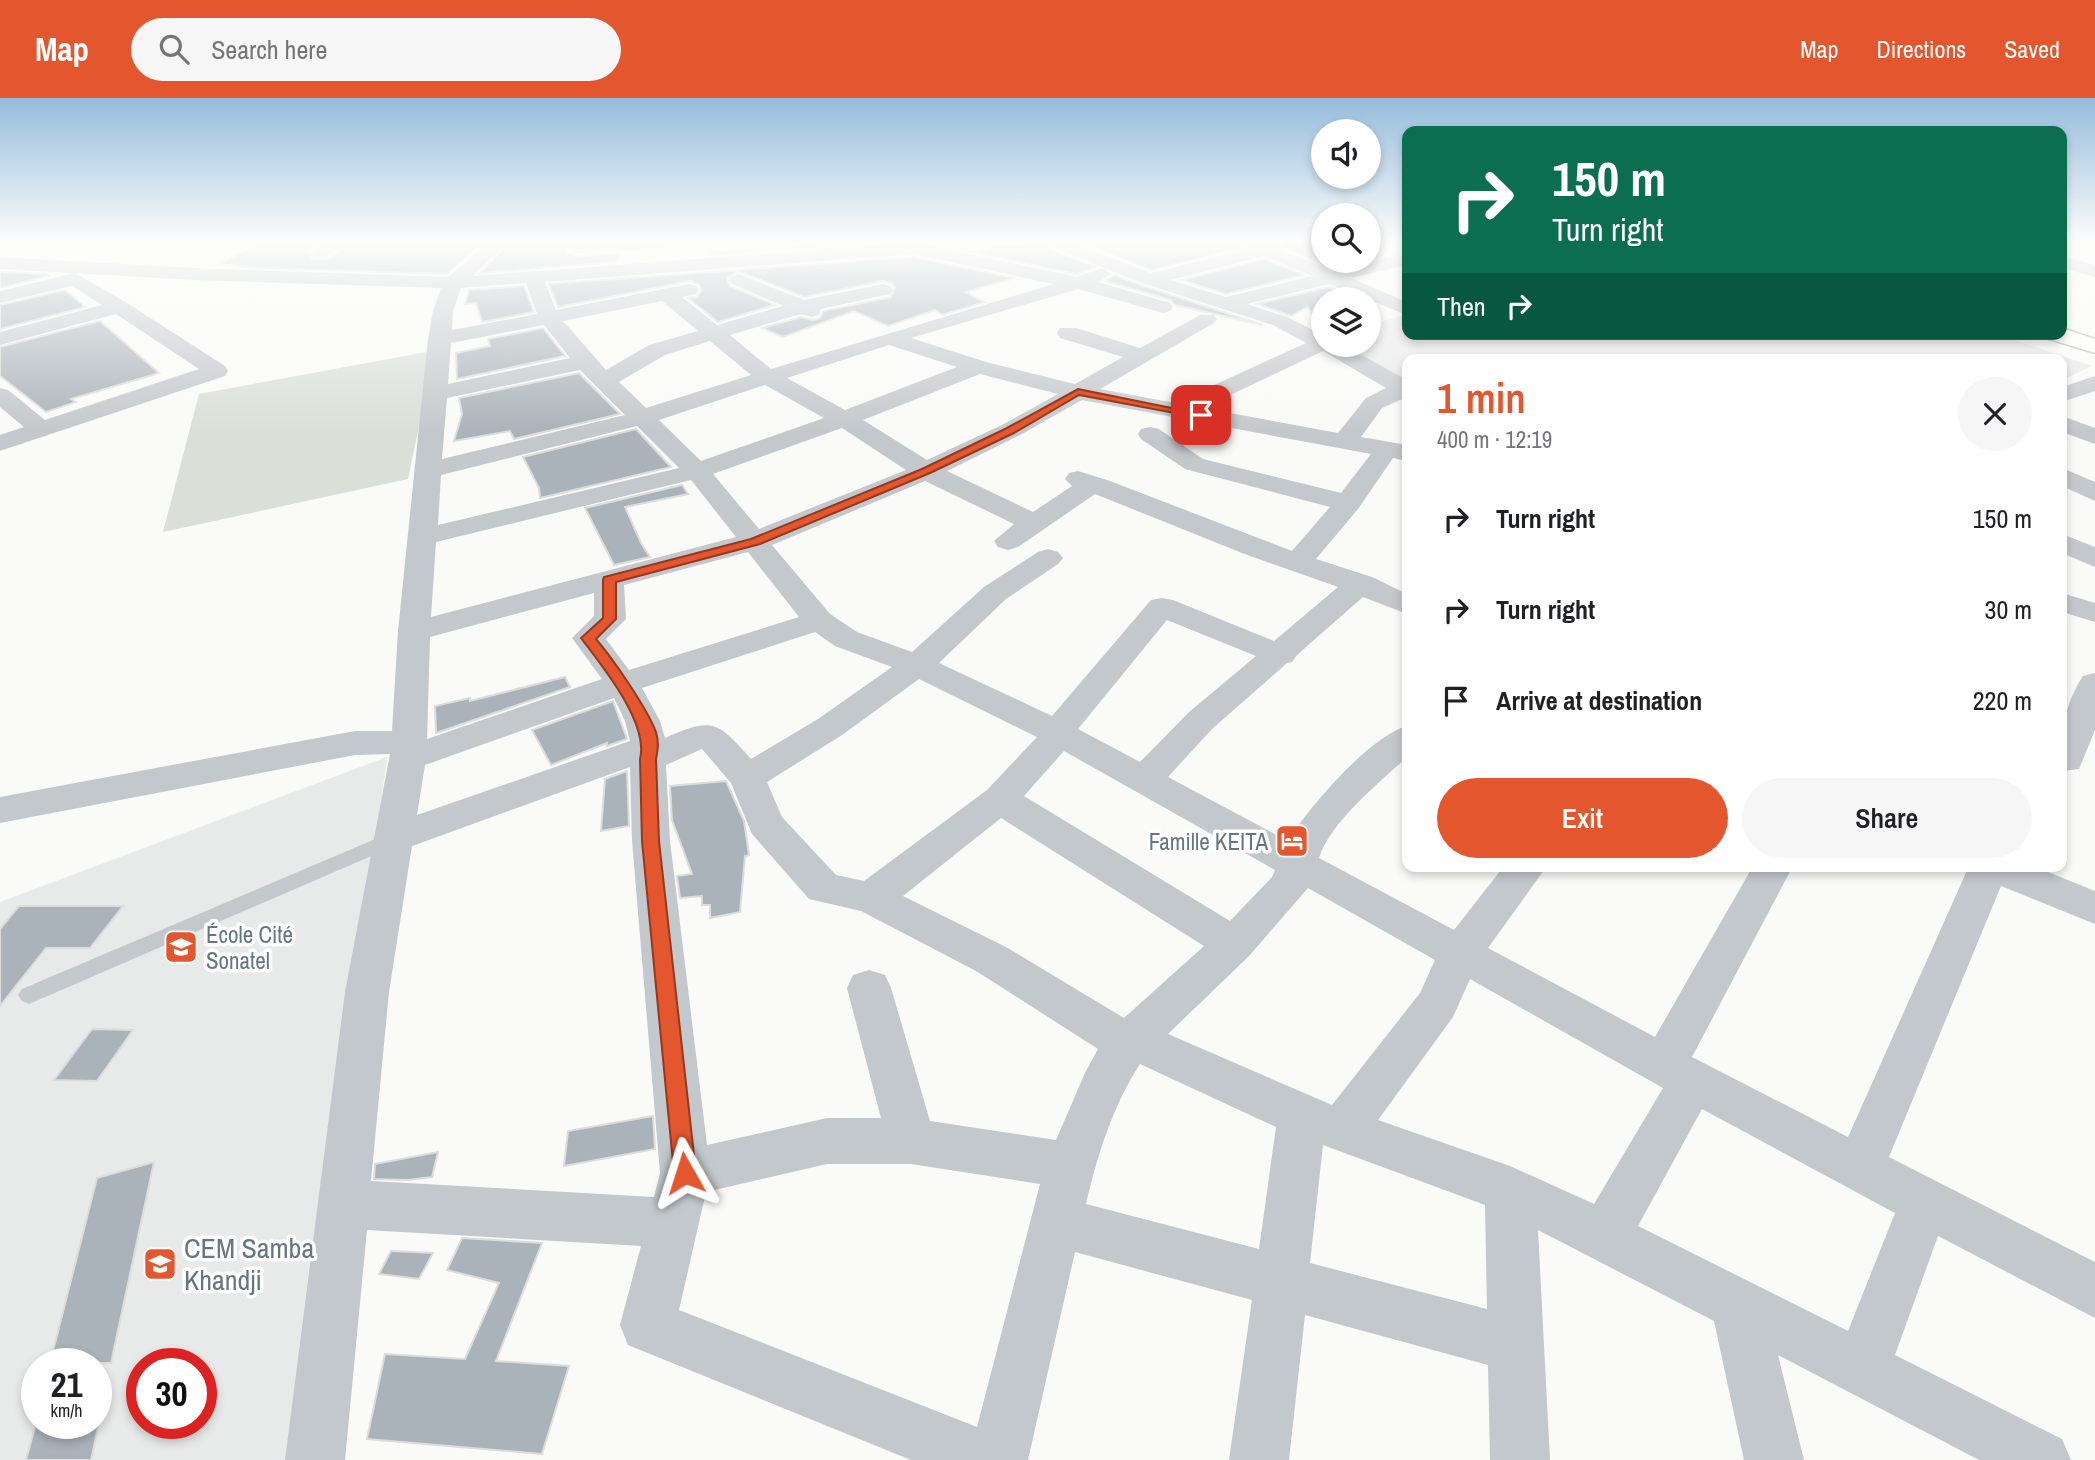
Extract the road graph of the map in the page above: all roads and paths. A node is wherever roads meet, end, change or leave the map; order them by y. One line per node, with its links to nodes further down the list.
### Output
1 (445, 306): 28 (street)
2 (544, 306): 16 (street)
3 (613, 306): 16 (street)
4 (680, 306): 23 (street)
5 (798, 306): 13 (street)
6 (809, 306): 13 (street)
7 (912, 306): 19 (street)
8 (1000, 306): 19 (street)
9 (1189, 306): 14 (street)
10 (1205, 306): 14 (street)
11 (1235, 306): 14 (street)
12 (120, 307): 27 (street); 48 (street)
13 (802, 307): 17 (street); 23 (street)
14 (1216, 311): 24 (street); 32 (street)
15 (1402, 312): 18 (street)
16 (549, 318): 28 (street); 35 (street)
17 (828, 318)
18 (1381, 318)
19 (939, 323): 29 (street)
20 (853, 330): 29 (street)
21 (2067, 330): 26 (main road)
22 (1068, 333): 32 (street)
23 (715, 334): 35 (street); 36 (street)
24 (1311, 336)
25 (2067, 337): 31 (main road)
26 (2095, 338)
27 (0, 339)
28 (439, 339): 42 (street)
29 (884, 339): 34 (street); 36 (street)
30 (1311, 341): 44 (street)
31 (2095, 346)
32 (1142, 356): 40 (street)
33 (1350, 357): 38 (street)
34 (978, 367): 40 (street); 46 (street)
35 (595, 371): 42 (street); 45 (street)
36 (769, 378): 45 (street); 46 (street)
37 (2094, 385): 41 (street)
38 (1402, 387)
39 (1402, 390): 51 (street)
40 (1078, 392): 44 (street); 56 (street)
41 (2067, 393)
42 (435, 394): 54 (street)
43 (0, 395): 48 (street)
44 (1177, 411): 51 (street)
45 (640, 418): 54 (street); 55 (street)
46 (844, 419): 55 (street); 56 (street)
47 (2067, 425): 50 (street)
48 (41, 429): 52 (street)
49 (1150, 434): 60 (street)
50 (2095, 437)
51 (1345, 441): 53 (street)
52 (0, 443)
53 (1397, 451): 60 (street)
54 (428, 470): 62 (street)
55 (697, 471): 62 (street); 63 (street)
56 (926, 471): 61 (street); 63 (street)
57 (2067, 479): 58 (street)
58 (2094, 491): 59 (street)
59 (2067, 497)
60 (1348, 503): 66 (street)
61 (1034, 523): 66 (street); 75 (street)
62 (422, 537): 73 (street)
63 (756, 541): 67 (street); 72 (street)
64 (2067, 545): 65 (street)
65 (2095, 558)
66 (1298, 562): 68 (street)
67 (609, 580): 73 (street); 77 (street)
68 (1360, 583): 69 (street); 74 (street)
69 (1402, 603)
70 (2067, 604): 71 (street)
71 (2095, 613)
72 (819, 621): 75 (street); 77 (street)
73 (414, 631): 80 (street)
74 (1280, 654): 78 (street); 84 (street)
75 (918, 666): 78 (street); 83 (street)
76 (2095, 683): 82 (street)
77 (620, 684): 80 (street); 81 (street)
78 (1058, 733): 84 (street); 85 (street)
79 (1402, 742): 88 (street)
80 (408, 750): 86 (street); 87 (street)
81 (650, 753): 83 (street); 87 (street); 105 (street)
82 (2074, 764)
83 (747, 778): 93 (street)
84 (1144, 780): 88 (street)
85 (1000, 799): 93 (street); 95 (street)
86 (0, 810)
87 (394, 838): 98 (lane); 107 (street)
88 (1297, 866): 95 (street); 96 (street)
89 (1522, 872): 96 (street)
90 (1770, 872): 100 (street)
91 (1987, 872): 104 (street)
92 (2005, 872): 94 (street)
93 (871, 898): 99 (street)
94 (2095, 908)
95 (1234, 944): 99 (street)
96 (1459, 954): 100 (street); 101 (street)
97 (869, 988): 102 (street)
98 (29, 995)
99 (1129, 1042): 101 (street); 103 (street)
100 (1678, 1073): 104 (street); 111 (street)
101 (1323, 1122): 106 (street); 112 (street)
102 (911, 1141): 103 (street); 105 (street)
103 (1070, 1165): 109 (street)
104 (1859, 1169): 108 (street)
105 (685, 1173): 110 (street)
106 (1510, 1191): 111 (street); 115 (street)
107 (344, 1204): 110 (street); 117 (street)
108 (1924, 1204): 113 (street); 116 (street)
109 (1055, 1221): 112 (street); 119 (street)
110 (672, 1223): 118 (street)
111 (1604, 1236): 114 (street)
112 (1280, 1283): 115 (street); 120 (street)
113 (2095, 1291)
114 (1738, 1305): 116 (street); 122 (street)
115 (1514, 1344): 121 (street)
116 (1861, 1369): 123 (street)
117 (315, 1460)
118 (985, 1460)
119 (998, 1460)
120 (1259, 1460)
121 (1520, 1460)
122 (1774, 1460)
123 (2041, 1460)

